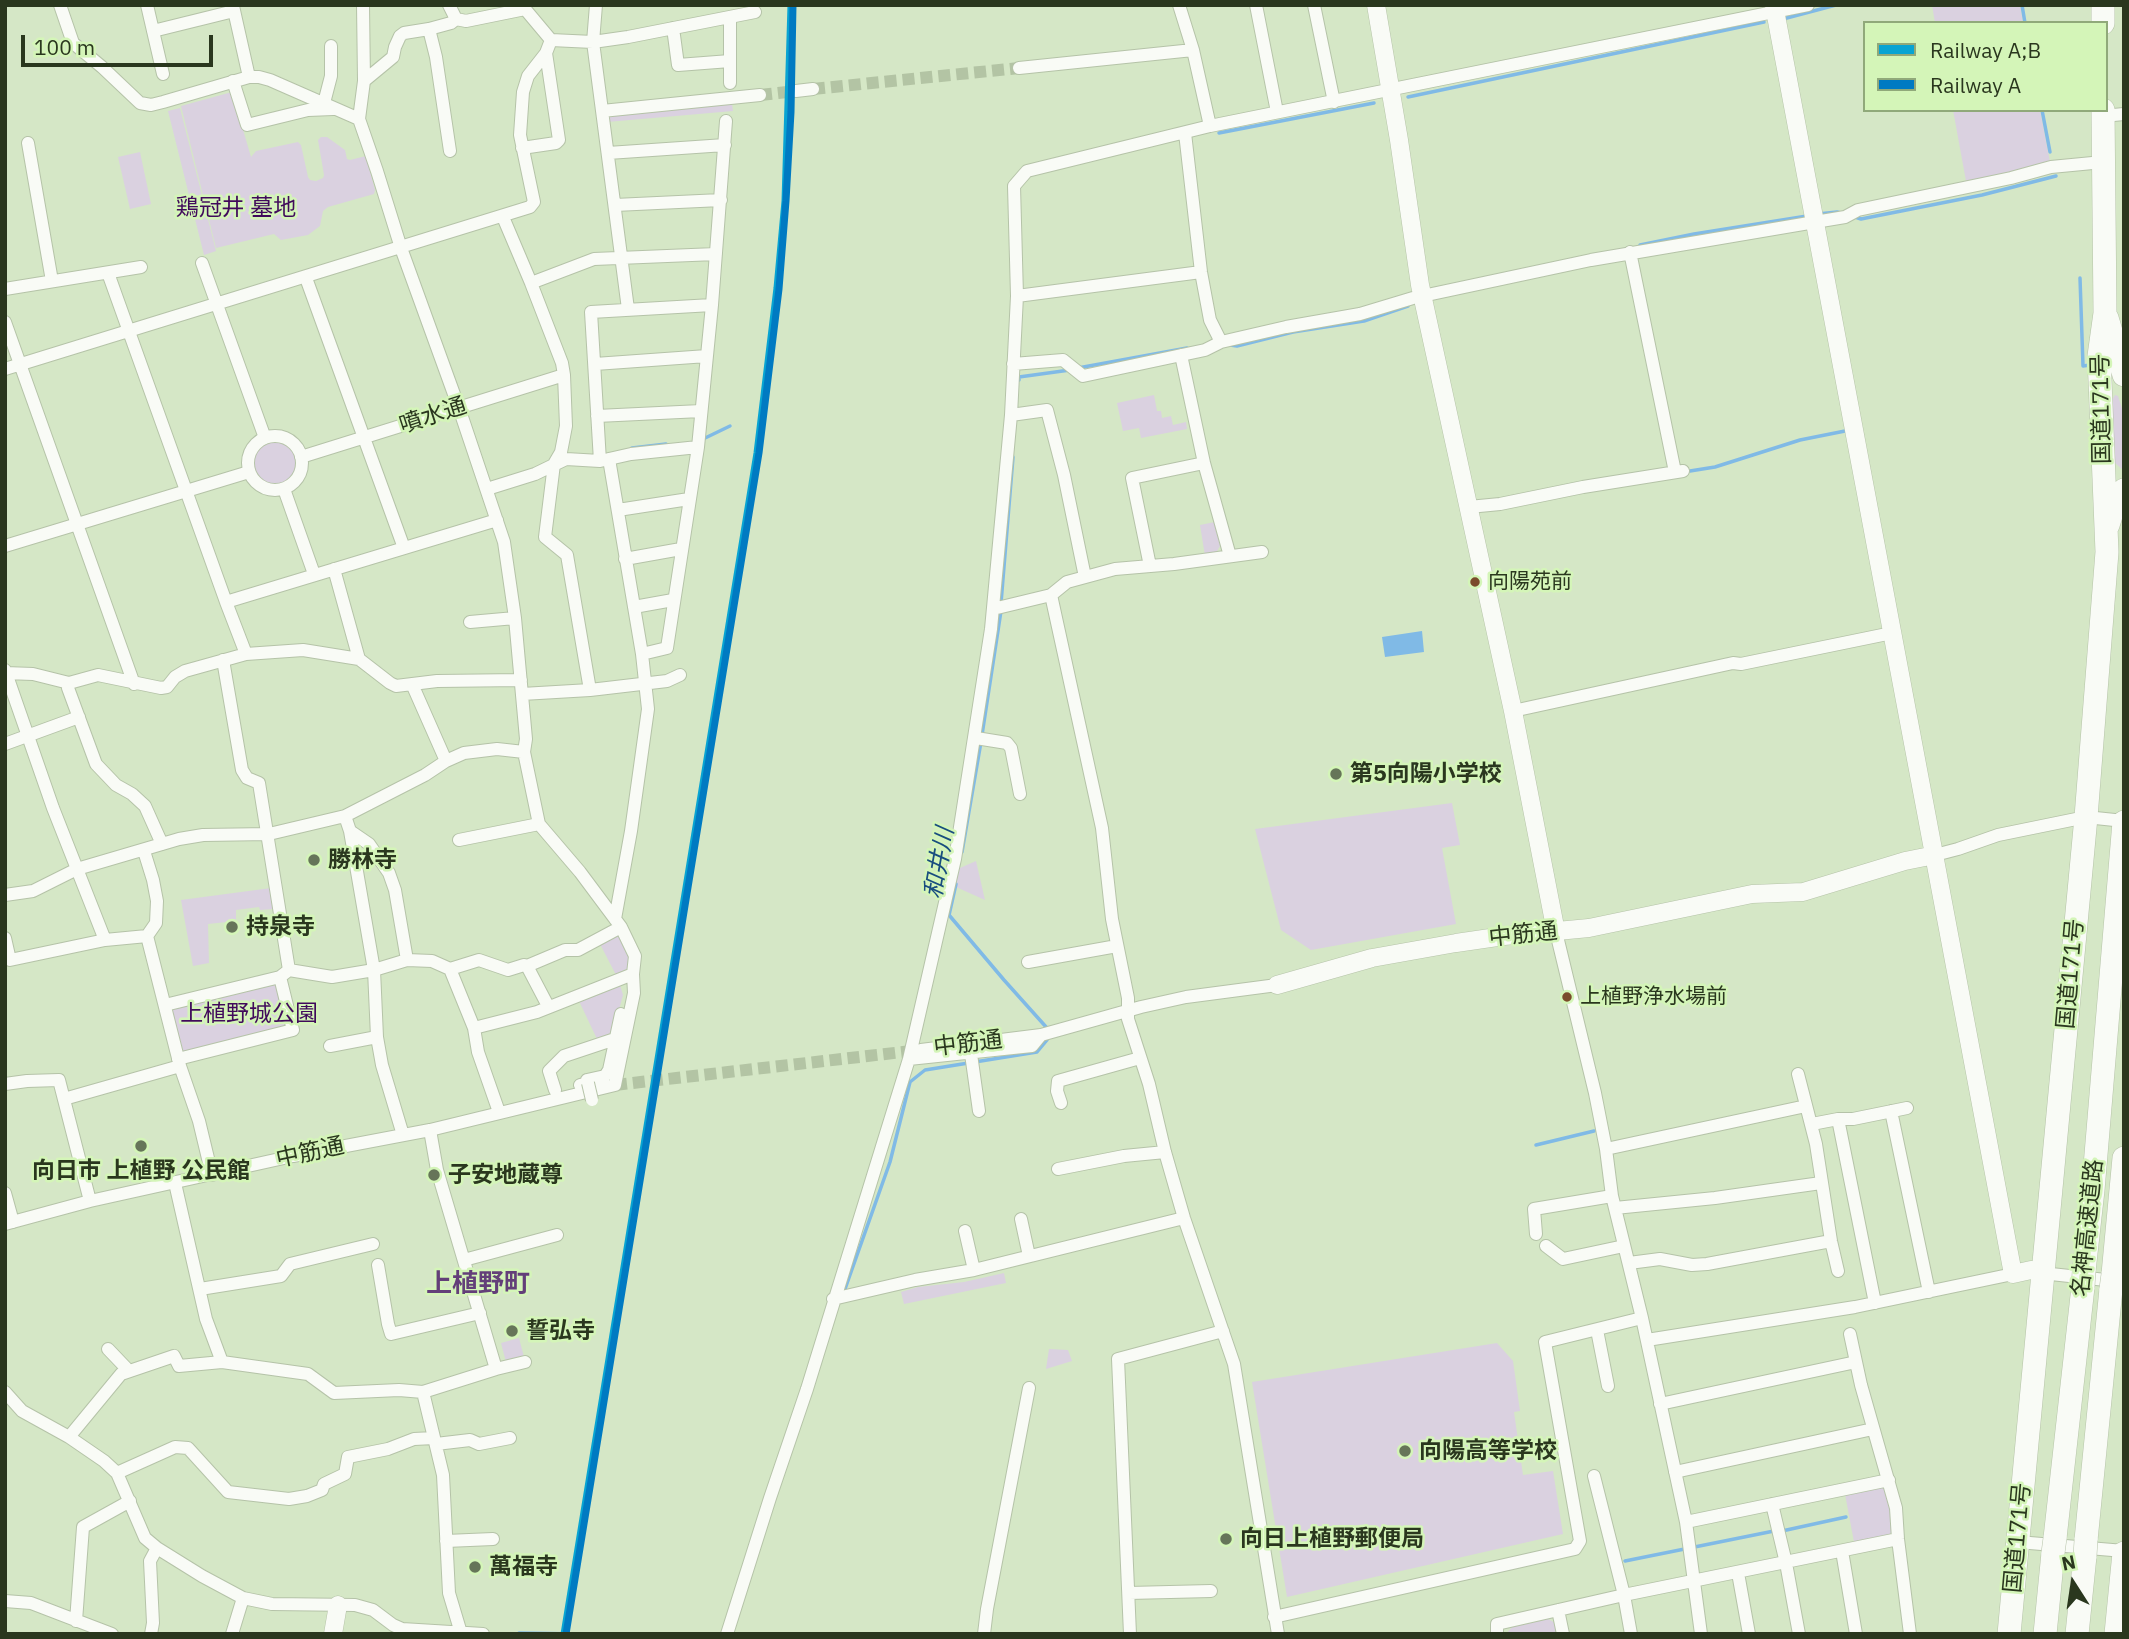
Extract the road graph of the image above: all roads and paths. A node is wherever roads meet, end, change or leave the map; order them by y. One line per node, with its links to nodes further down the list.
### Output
1 (60, 5): 29 (street)
2 (147, 5): 19 (street)
3 (363, 5): 28 (street)
4 (449, 5): 16 (street)
5 (596, 5): 20 (street)
6 (1179, 5): 23 (street)
7 (1256, 5): 40 (street)
8 (1314, 5): 36 (street)
9 (1376, 5): 32 (street)
10 (1808, 5): 13 (street)
11 (524, 7): 16 (street); 22 (street)
12 (234, 8): 19 (street); 27 (street)
13 (1775, 8): 32 (street); 56 (street)
14 (755, 12): 15 (street)
15 (730, 17): 18 (street); 24 (street)
16 (456, 19): 17 (street)
17 (429, 29): 28 (street); 50 (street)
18 (673, 29): 20 (street); 24 (street)
19 (153, 31): 26 (street)
20 (593, 41): 22 (street); 39 (street)
21 (331, 46): 37 (street)
22 (549, 47): 44 (street); 49 (street)
23 (1193, 50): 25 (street); 45 (street)
24 (730, 61): 30 (street)
25 (1019, 68)
26 (163, 74)
27 (249, 76): 29 (street); 37 (street)
28 (364, 80): 42 (street)
29 (233, 81): 38 (street)
30 (730, 83)
31 (813, 89): 33 (street)
32 (1391, 90): 36 (street); 70 (street)
33 (796, 91)
34 (760, 94): 39 (street)
35 (514, 99): 44 (street)
36 (1334, 102): 40 (street)
37 (324, 103): 38 (street)
38 (340, 109): 42 (street)
39 (602, 111): 51 (street)
40 (1277, 112): 45 (street)
41 (2110, 114): 52 (highway, 国道171号)
42 (359, 119): 57 (street)
43 (726, 121): 48 (street)
44 (520, 125): 49 (street)
45 (1210, 126): 46 (street)
46 (1185, 133): 63 (street); 69 (street)
47 (28, 144): 66 (street)
48 (724, 145): 51 (street); 53 (street)
49 (522, 148): 55 (street)
50 (450, 151)
51 (608, 153): 54 (street)
52 (2103, 162): 56 (street); 82 (highway, 国道171号)
53 (721, 200): 54 (street); 59 (street)
54 (615, 205): 60 (street)
55 (503, 217): 57 (street); 67 (street)
56 (1814, 217): 58 (street); 124 (street)
57 (401, 248): 65 (street); 85 (street)
58 (1630, 252): 70 (street); 102 (street)
59 (716, 254): 60 (street); 72 (street)
60 (623, 258): 67 (street); 73 (street)
61 (202, 263): 71 (street)
62 (141, 267): 64 (street)
63 (1201, 272): 69 (street); 76 (street)
64 (108, 273): 66 (street); 75 (street)
65 (306, 278): 71 (street); 90 (street)
66 (52, 281): 68 (street)
67 (531, 283): 84 (street)
68 (5, 289)
69 (1017, 296): 80 (street)
70 (1422, 296): 76 (street); 102 (street)
71 (218, 304): 75 (street); 89 (street)
72 (712, 304): 73 (street); 78 (street)
73 (628, 309): 79 (street)
74 (5, 322): 81 (street)
75 (128, 331): 81 (street); 100 (street)
76 (1215, 345): 77 (street)
77 (1181, 355): 80 (street); 94 (street)
78 (708, 356): 79 (street); 86 (street)
79 (595, 364): 88 (street)
80 (1013, 364): 87 (street)
81 (20, 365): 83 (street); 105 (street)
82 (2113, 365): 106 (highway, 国道171号)
83 (5, 369)
84 (564, 375): 85 (street, 噴水通); 95 (street)
85 (459, 408): 90 (street, 噴水通); 98 (street)
86 (701, 411): 88 (street); 91 (street)
87 (1011, 415): 116 (street); 121 (street)
88 (597, 416): 93 (street)
89 (265, 438): 92 (street); 96 (street)
90 (364, 438): 92 (street, 噴水通); 108 (street)
91 (698, 447): 93 (street); 101 (street)
92 (301, 457): 97 (street)
93 (605, 460): 95 (street); 103 (street)
94 (1204, 463): 111 (street); 113 (street)
95 (554, 464): 98 (street); 136 (street)
96 (249, 472): 97 (street); 100 (street)
97 (284, 489): 115 (street)
98 (486, 489): 104 (street)
99 (2124, 490): 106 (highway)
100 (186, 492): 105 (street); 119 (street)
101 (689, 499): 103 (street); 109 (street)
102 (1469, 507): 137 (street)
103 (618, 510): 112 (street)
104 (497, 520): 108 (street); 122 (street)
105 (77, 525): 107 (street); 133 (street)
106 (2106, 531): 146 (highway, 国道171号)
107 (5, 546)
108 (404, 548): 114 (street)
109 (681, 549): 112 (street); 118 (street)
110 (1262, 552): 111 (street)
111 (1230, 556): 113 (street)
112 (625, 559): 120 (street)
113 (1150, 566): 116 (street)
114 (334, 569): 115 (street); 127 (street)
115 (314, 574): 119 (street)
116 (1085, 577): 117 (street)
117 (1051, 595): 121 (street); 162 (street)
118 (673, 600): 120 (street); 126 (street)
119 (226, 603): 125 (street)
120 (634, 607): 126 (street)
121 (993, 609): 140 (street)
122 (515, 618): 123 (street); 135 (street)
123 (470, 622)
124 (1892, 634): 137 (street); 154 (street)
125 (246, 654): 127 (street); 128 (street)
126 (642, 654): 132 (street)
127 (359, 659): 134 (street)
128 (223, 660): 133 (street); 150 (street)
129 (6, 672): 131 (street); 139 (street)
130 (680, 675): 132 (street)
131 (69, 683): 133 (street); 138 (street)
132 (645, 683): 136 (street); 157 (street)
133 (134, 684)
134 (412, 684): 135 (street); 143 (street)
135 (521, 687): 136 (street); 142 (street)
136 (590, 690)
137 (1513, 711): 158 (street)
138 (79, 717): 139 (street); 152 (street)
139 (29, 736): 141 (street); 155 (street)
140 (976, 738): 144 (street); 182 (street)
141 (5, 744)
142 (524, 752): 143 (street); 148 (street)
143 (446, 761): 145 (street)
144 (1020, 794)
145 (345, 816): 149 (street); 150 (street)
146 (2086, 817): 147 (street, 中筋通); 154 (street, 中筋通); 226 (highway, 国道171号)
147 (2124, 823): 300 (highway, 名神高速道路)
148 (538, 824): 151 (street); 157 (street)
149 (349, 831): 163 (street); 167 (street)
150 (269, 834): 152 (street); 168 (street)
151 (459, 840)
152 (162, 844): 153 (street)
153 (144, 851): 155 (street); 159 (street)
154 (1935, 855): 158 (street, 中筋通); 227 (street)
155 (77, 869): 156 (street); 161 (street)
156 (5, 895)
157 (618, 923): 165 (street); 169 (street)
158 (1556, 932): 170 (street, 中筋通); 200 (street)
159 (147, 936): 161 (street); 171 (street)
160 (5, 938): 161 (street)
161 (104, 940)
162 (1117, 946): 164 (street); 173 (street)
163 (407, 960): 166 (street); 167 (street)
164 (1028, 962)
165 (527, 966): 166 (street); 172 (street)
166 (450, 969): 174 (street)
167 (374, 970): 168 (street); 176 (street)
168 (285, 973): 171 (street); 183 (street)
169 (633, 974): 172 (street); 177 (street); 193 (street, 中筋通)
170 (1277, 985): 173 (street, 中筋通)
171 (165, 1006): 183 (street)
172 (548, 1006): 174 (street)
173 (1129, 1010): 175 (street, 中筋通); 181 (street)
174 (474, 1028): 193 (street)
175 (1046, 1033): 179 (street, 中筋通); 180 (street)
176 (377, 1037): 178 (street); 199 (street)
177 (615, 1039): 185 (street); 187 (street)
178 (330, 1046)
179 (921, 1050)
180 (971, 1054): 182 (street); 194 (street)
181 (1140, 1058): 190 (street); 201 (street)
182 (909, 1059): 231 (street)
183 (179, 1062): 188 (street); 204 (street)
184 (1798, 1074): 191 (street)
185 (588, 1083): 187 (street); 189 (street, bridge)
186 (5, 1084): 188 (street)
187 (555, 1090): 193 (street)
188 (64, 1099): 208 (street)
189 (592, 1100)
190 (1061, 1103)
191 (1806, 1106): 197 (street); 200 (street)
192 (1907, 1108): 195 (street)
193 (499, 1109): 198 (street, 中筋通)
194 (979, 1111)
195 (1891, 1111): 196 (street); 230 (street)
196 (1838, 1119): 197 (street); 232 (street)
197 (1812, 1124): 206 (street)
198 (429, 1130): 199 (street, 中筋通); 221 (street)
199 (403, 1135): 204 (street, 中筋通)
200 (1606, 1149): 209 (street)
201 (1165, 1152): 203 (street); 210 (street)
202 (2124, 1158): 228 (highway, 名神高速道路)
203 (1058, 1169)
204 (212, 1175): 205 (street, 中筋通)
205 (175, 1183): 208 (street, 中筋通); 229 (street)
206 (1821, 1183): 209 (street); 216 (street)
207 (5, 1193): 212 (street)
208 (90, 1202): 212 (street, 中筋通)
209 (1613, 1202): 214 (street); 219 (street)
210 (1184, 1218): 220 (street); 235 (street)
211 (1021, 1219): 220 (street)
212 (9, 1223)
213 (965, 1231): 224 (street)
214 (1536, 1234)
215 (557, 1235): 221 (street)
216 (1831, 1241): 222 (street); 225 (street)
217 (373, 1244): 229 (street)
218 (1546, 1246): 219 (street)
219 (1623, 1246): 222 (street)
220 (1029, 1256): 224 (street)
221 (464, 1260): 233 (street)
222 (1629, 1263): 234 (street)
223 (378, 1265): 233 (street)
224 (974, 1270): 231 (street)
225 (1838, 1271)
226 (2043, 1271): 227 (street); 228 (street); 264 (highway, 国道171号)
227 (2013, 1275): 230 (street)
228 (2116, 1282): 301 (highway, 名神高速道路)
229 (200, 1289): 240 (street)
230 (1929, 1292): 232 (street)
231 (833, 1299): 287 (street)
232 (1875, 1303): 238 (street)
233 (480, 1313): 243 (street)
234 (1643, 1318): 236 (street); 238 (street)
235 (1223, 1331): 272 (street); 278 (street)
236 (1597, 1331): 245 (street); 278 (street)
237 (1850, 1334): 242 (street)
238 (1647, 1340): 249 (street)
239 (108, 1349): 244 (street)
240 (222, 1362): 244 (street); 248 (street)
241 (525, 1362): 243 (street)
242 (1856, 1362): 249 (street); 250 (street)
243 (496, 1369): 248 (street)
244 (129, 1371): 251 (street)
245 (1608, 1386)
246 (1029, 1388): 288 (street)
247 (5, 1392): 251 (street)
248 (424, 1392): 253 (street)
249 (1660, 1404): 254 (street)
250 (1873, 1429): 254 (street); 257 (street)
251 (69, 1437): 255 (street)
252 (510, 1438): 253 (street)
253 (435, 1441): 255 (street); 263 (street)
254 (1675, 1472): 260 (street)
255 (117, 1473): 258 (street)
256 (1594, 1476): 273 (street)
257 (1889, 1480): 259 (street); 262 (street)
258 (130, 1501): 265 (street); 279 (street)
259 (1772, 1504): 260 (street); 268 (street)
260 (1686, 1522): 270 (street)
261 (494, 1539): 263 (street)
262 (1898, 1539): 266 (street); 298 (street)
263 (446, 1541): 281 (street)
264 (2018, 1542): 267 (street); 299 (highway, 国道171号)
265 (157, 1548): 274 (street); 283 (street)
266 (1842, 1551): 268 (street); 297 (street)
267 (2124, 1552): 302 (highway)
268 (1786, 1563): 269 (street); 296 (street)
269 (1738, 1573): 270 (street); 295 (street)
270 (1694, 1581): 273 (street); 294 (street)
271 (1211, 1591): 272 (street)
272 (1129, 1593): 289 (street)
273 (1624, 1595): 277 (street); 293 (street)
274 (243, 1598): 276 (street); 284 (street)
275 (5, 1601): 279 (street)
276 (338, 1605): 280 (street); 285 (street)
277 (1558, 1610): 291 (street); 292 (street)
278 (1275, 1617): 290 (street)
279 (76, 1621): 282 (street)
280 (414, 1632): 281 (street)
281 (461, 1633): 286 (street)
282 (112, 1634)
283 (150, 1634)
284 (232, 1634)
285 (333, 1634)
286 (483, 1634)
287 (727, 1634)
288 (984, 1634)
289 (1130, 1634)
290 (1278, 1634)
291 (1497, 1634)
292 (1563, 1634)
293 (1631, 1634)
294 (1701, 1634)
295 (1749, 1634)
296 (1799, 1634)
297 (1856, 1634)
298 (1910, 1634)
299 (2009, 1634)
300 (2045, 1634)
301 (2077, 1634)
302 (2116, 1634)

